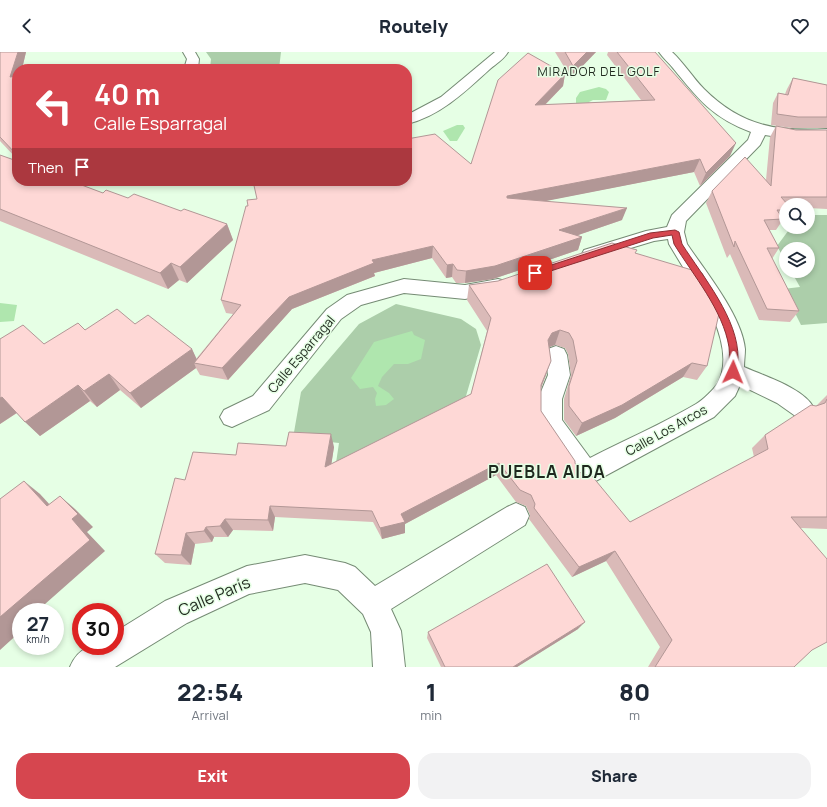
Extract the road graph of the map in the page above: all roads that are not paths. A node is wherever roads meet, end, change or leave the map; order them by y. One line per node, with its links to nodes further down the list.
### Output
1 (189, 52): 4 (street)
2 (502, 52): 5 (street)
3 (665, 52): 6 (street)
4 (192, 64)
5 (412, 118)
6 (759, 131): 7 (street); 8 (street)
7 (827, 134)
8 (675, 232): 9 (street); 12 (street, Calle Los Arcos)
9 (575, 259)
10 (517, 279): 14 (street, Calle Esparragal)
11 (556, 355): 12 (street, Calle Los Arcos)
12 (733, 372): 13 (street)
13 (802, 408)
14 (232, 417)
15 (516, 516): 16 (street)
16 (373, 604): 17 (street, Calle París); 18 (street, Calle París)
17 (86, 667)
18 (389, 667)

